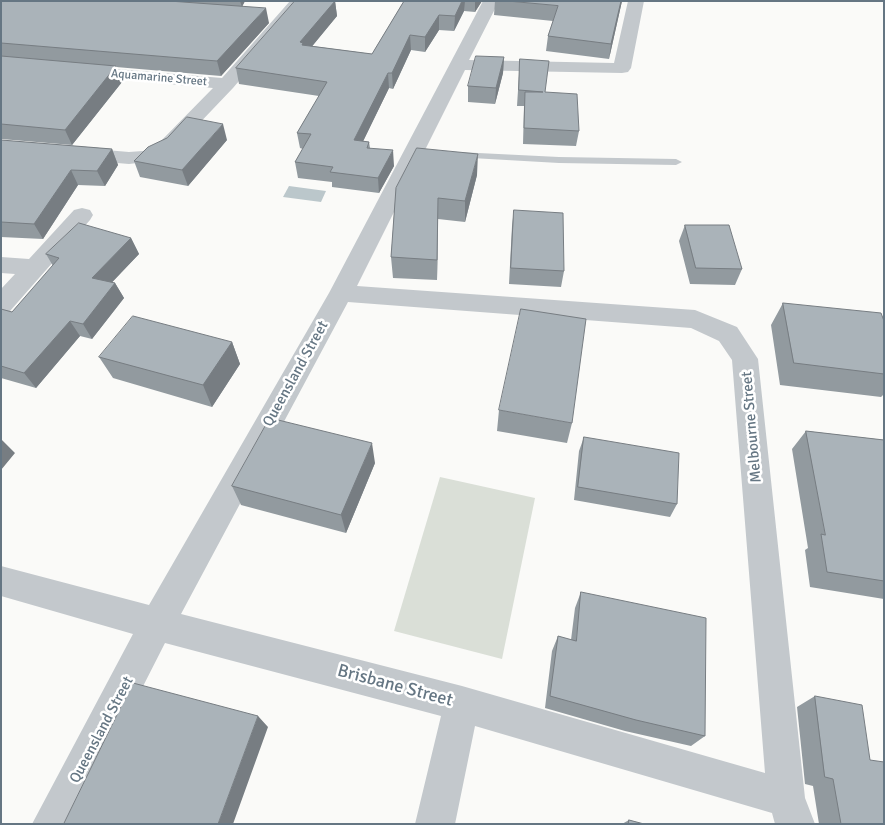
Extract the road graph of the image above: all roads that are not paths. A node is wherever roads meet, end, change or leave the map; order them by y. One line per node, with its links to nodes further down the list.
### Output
1 (299, 1): 6 (street)
2 (491, 1): 4 (street, Queensland Street)
3 (636, 1): 4 (street)
4 (459, 65): 13 (street, Queensland Street)
5 (60, 69): 6 (street, Aquamarine Street)
6 (227, 84): 7 (street)
7 (1, 147)
8 (448, 154): 9 (lane)
9 (676, 162)
10 (82, 215): 12 (street)
11 (1, 265): 12 (street)
12 (36, 267): 14 (street)
13 (340, 294): 16 (street, Queensland Street); 18 (street, Melbourne Street)
14 (1, 305)
15 (1, 581): 16 (street, Brisbane Street)
16 (157, 624): 17 (street, Brisbane Street); 19 (street, Queensland Street)
17 (462, 704): 18 (street, Brisbane Street); 20 (street)
18 (790, 811)
19 (52, 824)
20 (436, 824)

